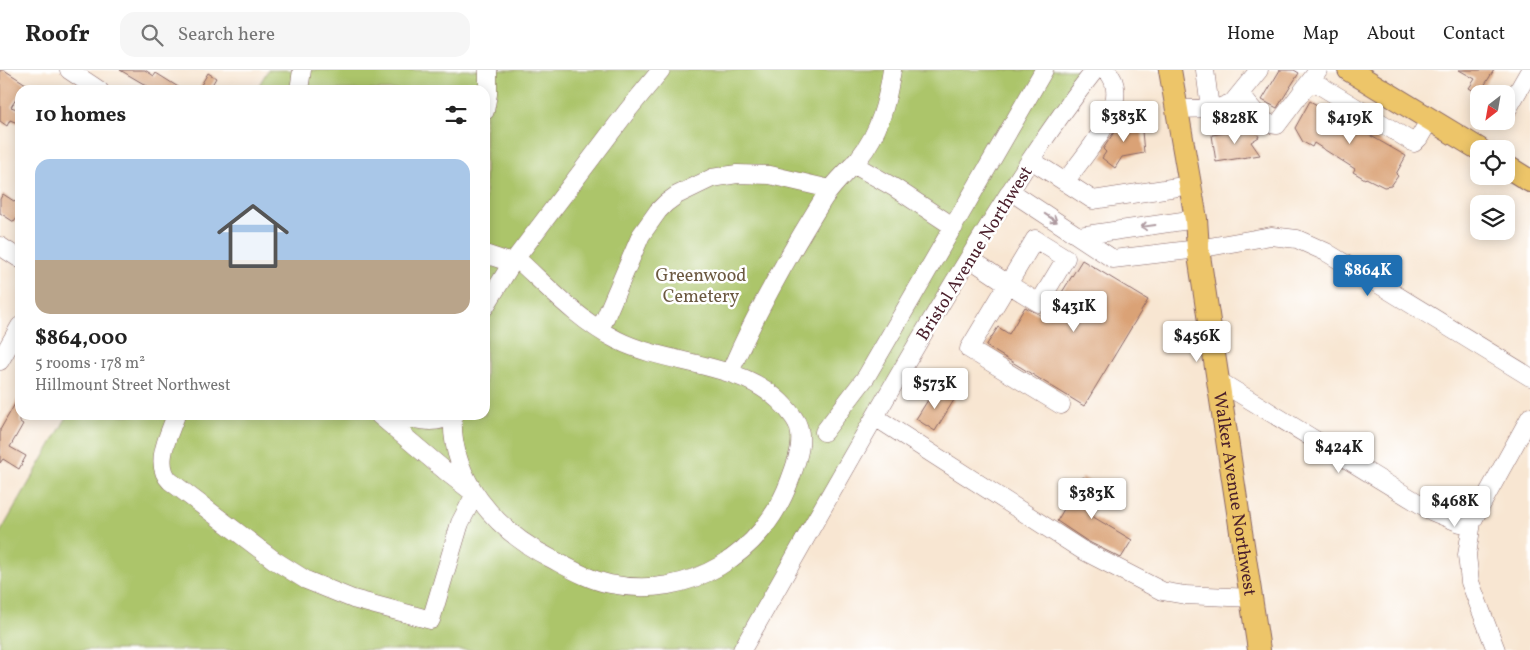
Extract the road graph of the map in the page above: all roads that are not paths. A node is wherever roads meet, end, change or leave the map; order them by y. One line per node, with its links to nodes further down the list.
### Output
1 (69, 70): 15 (street)
2 (302, 70): 16 (street)
3 (488, 70): 17 (street)
4 (661, 70): 40 (street)
5 (892, 70): 25 (street)
6 (1044, 70): 33 (street)
7 (1095, 70): 24 (street, Bristol Avenue Northwest)
8 (1106, 70): 28 (street)
9 (1170, 70): 21 (main road, Walker Avenue Northwest)
10 (1206, 70): 20 (street)
11 (1259, 70): 18 (street)
12 (1349, 70): 22 (main road)
13 (1530, 70): 19 (street)
14 (1315, 75): 18 (street); 22 (street)
15 (92, 85)
16 (300, 85)
17 (488, 85)
18 (1240, 94): 20 (street)
19 (1515, 96)
20 (1210, 108): 21 (street)
21 (1177, 109): 29 (main road, Walker Avenue Northwest)
22 (1430, 119): 23 (main road)
23 (1470, 143)
24 (1031, 160): 28 (street); 31 (street, Bristol Avenue Northwest)
25 (853, 164): 30 (street); 33 (street)
26 (1515, 172): 27 (main road)
27 (1530, 181)
28 (1065, 182): 29 (street)
29 (1190, 185): 32 (main road, Walker Avenue Northwest)
30 (830, 189): 42 (street); 45 (street)
31 (1010, 191): 34 (street, one-way to 34); 39 (street, Bristol Avenue Northwest)
32 (1196, 219): 34 (street, one-way to 34); 36 (main road, Walker Avenue Northwest)
33 (954, 227): 56 (street)
34 (1079, 236): 36 (street)
35 (0, 246): 38 (street)
36 (1198, 249): 46 (street); 47 (main road, Walker Avenue Northwest)
37 (490, 255): 40 (street)
38 (15, 256)
39 (969, 258): 48 (street); 49 (street, Bristol Avenue Northwest)
40 (514, 261): 41 (street); 42 (street)
41 (490, 299)
42 (600, 330): 45 (street)
43 (15, 335): 44 (street)
44 (0, 361)
45 (730, 372): 57 (street)
46 (1530, 377)
47 (1219, 381): 58 (street); 59 (main road, Walker Avenue Northwest)
48 (1061, 405)
49 (875, 417): 59 (street); 60 (street, Bristol Avenue Northwest)
50 (1530, 417): 58 (street)
51 (175, 420): 57 (street)
52 (384, 420): 57 (street)
53 (428, 420): 54 (street)
54 (442, 420)
55 (452, 420): 57 (street)
56 (824, 432)
57 (475, 494)
58 (1472, 522): 62 (street)
59 (1252, 598): 61 (main road, Walker Avenue Northwest)
60 (742, 650)
61 (1259, 650)
62 (1496, 650)

